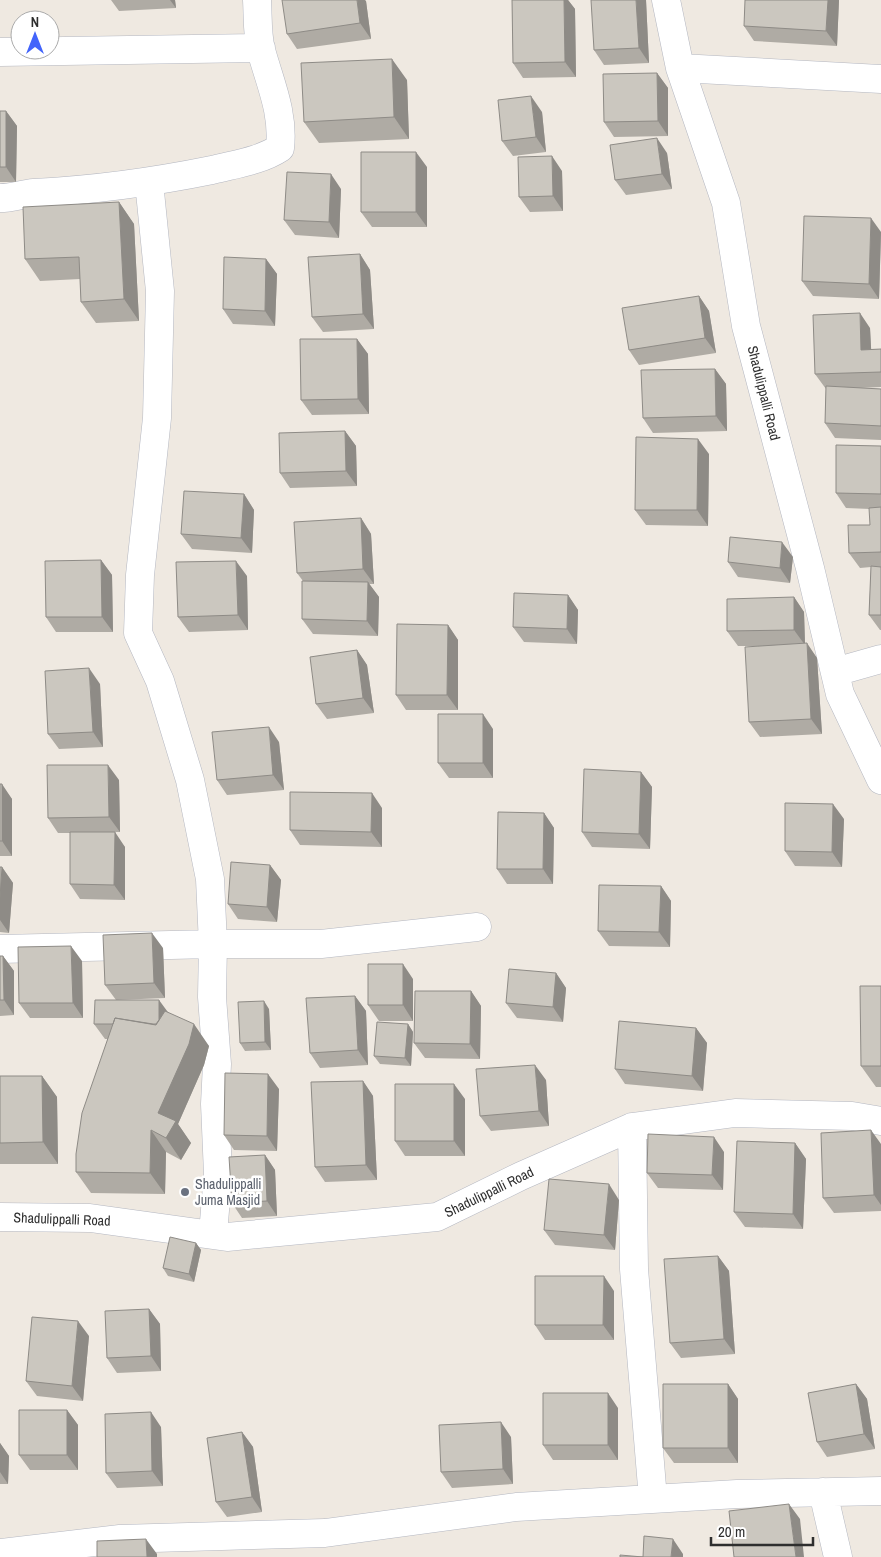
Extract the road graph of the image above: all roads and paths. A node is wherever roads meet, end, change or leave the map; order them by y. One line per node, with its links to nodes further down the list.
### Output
1 (257, 0): 3 (street)
2 (666, 0): 5 (street, Shadulippalli Road)
3 (261, 48): 4 (street); 7 (street)
4 (0, 52)
5 (680, 68): 6 (street); 10 (street, Shadulippalli Road)
6 (881, 79)
7 (149, 182): 8 (street); 13 (street)
8 (0, 198)
9 (881, 659): 10 (street)
10 (834, 672): 11 (street, Shadulippalli Road)
11 (881, 780)
12 (477, 927): 13 (street)
13 (213, 944): 14 (street); 18 (street)
14 (0, 949)
15 (881, 1121): 16 (street, Shadulippalli Road)
16 (632, 1127): 18 (street, Shadulippalli Road); 21 (street)
17 (0, 1217): 18 (street, Shadulippalli Road)
18 (213, 1234)
19 (881, 1491): 20 (street)
20 (823, 1492): 21 (street); 24 (street)
21 (653, 1499): 22 (street)
22 (188, 1547): 23 (street)
23 (0, 1553)
24 (838, 1557)

